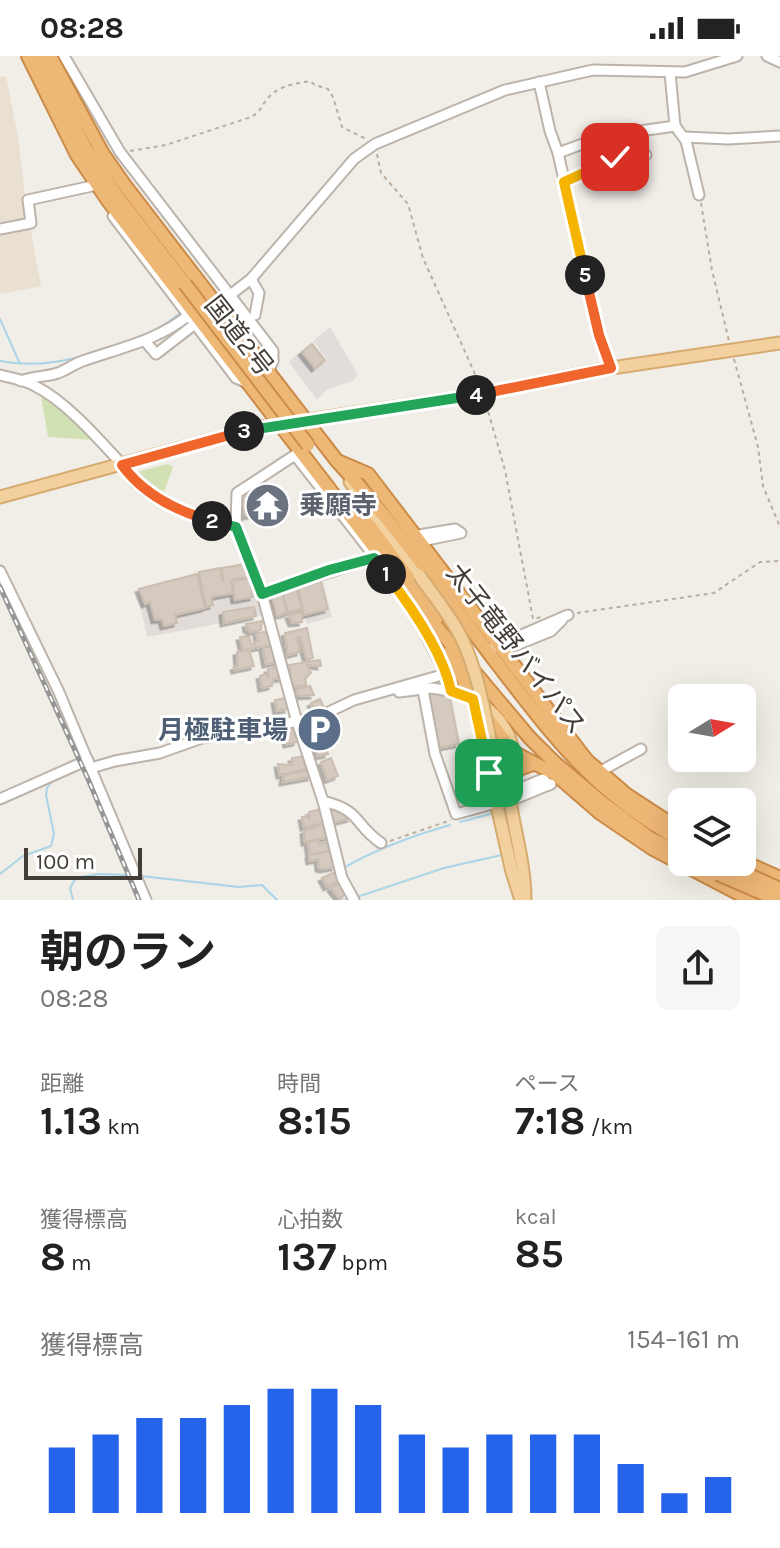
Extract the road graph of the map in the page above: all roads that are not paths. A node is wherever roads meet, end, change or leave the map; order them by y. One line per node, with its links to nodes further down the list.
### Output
1 (25, 56): 18 (street); 24 (highway, 国道2号)
2 (39, 56): 48 (highway, bridge)
3 (50, 56): 23 (highway, 国道2号)
4 (64, 56): 22 (street)
5 (737, 56): 8 (street)
6 (767, 56): 7 (street)
7 (780, 62)
8 (670, 73): 9 (street); 10 (street)
9 (539, 82): 14 (street); 21 (street)
10 (675, 126): 11 (street); 13 (street)
11 (612, 134): 14 (street); 15 (street)
12 (780, 136): 13 (street)
13 (685, 137): 19 (street)
14 (558, 153): 17 (street)
15 (609, 154): 16 (street); 17 (street)
16 (646, 155)
17 (564, 182): 29 (street)
18 (92, 186): 20 (street); 24 (street)
19 (699, 195)
20 (0, 229)
21 (251, 279): 22 (street); 25 (street)
22 (230, 295): 23 (street); 30 (street)
23 (217, 305): 30 (highway, 国道2号)
24 (190, 314): 27 (street); 34 (highway, 国道2号)
25 (255, 315)
26 (191, 327): 27 (street)
27 (145, 341): 32 (street)
28 (780, 343): 29 (main road)
29 (611, 368): 33 (main road)
30 (268, 372): 33 (highway, 国道2号)
31 (0, 375): 32 (street)
32 (21, 381): 36 (street)
33 (305, 420): 34 (main road); 35 (highway, 国道2号)
34 (281, 424): 36 (main road); 37 (highway, 国道2号)
35 (337, 461): 45 (highway, 太子竜野バイパス); 76 (main road, bridge)
36 (122, 465): 38 (main road); 39 (street)
37 (329, 493): 39 (street); 40 (highway, 国道2号)
38 (0, 497)
39 (236, 527): 43 (street)
40 (374, 556): 42 (highway, 国道2号); 43 (street)
41 (0, 571): 57 (street)
42 (399, 586): 44 (highway, 国道2号); 51 (street)
43 (262, 594): 54 (street)
44 (437, 629): 47 (highway); 48 (highway, 太子竜野バイパス)
45 (499, 648): 45 (street); 53 (highway, 太子竜野バイパス); 56 (highway)
46 (442, 675): 50 (street)
47 (462, 675): 51 (street); 52 (highway)
48 (479, 675): 68 (highway, 太子竜野バイパス)
49 (423, 690): 50 (street); 51 (street); 64 (street)
50 (388, 691): 54 (street)
51 (451, 691): 52 (street)
52 (473, 699): 55 (highway); 64 (main road)
53 (537, 715): 56 (highway); 66 (highway, 太子竜野バイパス)
54 (297, 722): 57 (street); 63 (street)
55 (513, 752): 58 (highway); 59 (main road)
56 (588, 762): 65 (highway)
57 (90, 764): 62 (street); 77 (street)
58 (533, 764): 59 (highway); 69 (highway)
59 (513, 771): 61 (main road)
60 (552, 784): 61 (street)
61 (513, 796): 76 (main road)
62 (0, 799)
63 (323, 801): 67 (street); 78 (street)
64 (494, 807): 76 (main road)
65 (668, 822)
66 (668, 833)
67 (381, 843)
68 (668, 847)
69 (668, 850)
70 (756, 867): 74 (highway)
71 (726, 876): 79 (highway)
72 (731, 876): 80 (highway, bridge)
73 (737, 876): 75 (highway, bridge)
74 (780, 878)
75 (780, 889)
76 (522, 899)
77 (146, 900)
78 (354, 900)
79 (751, 900)
80 (778, 900)

